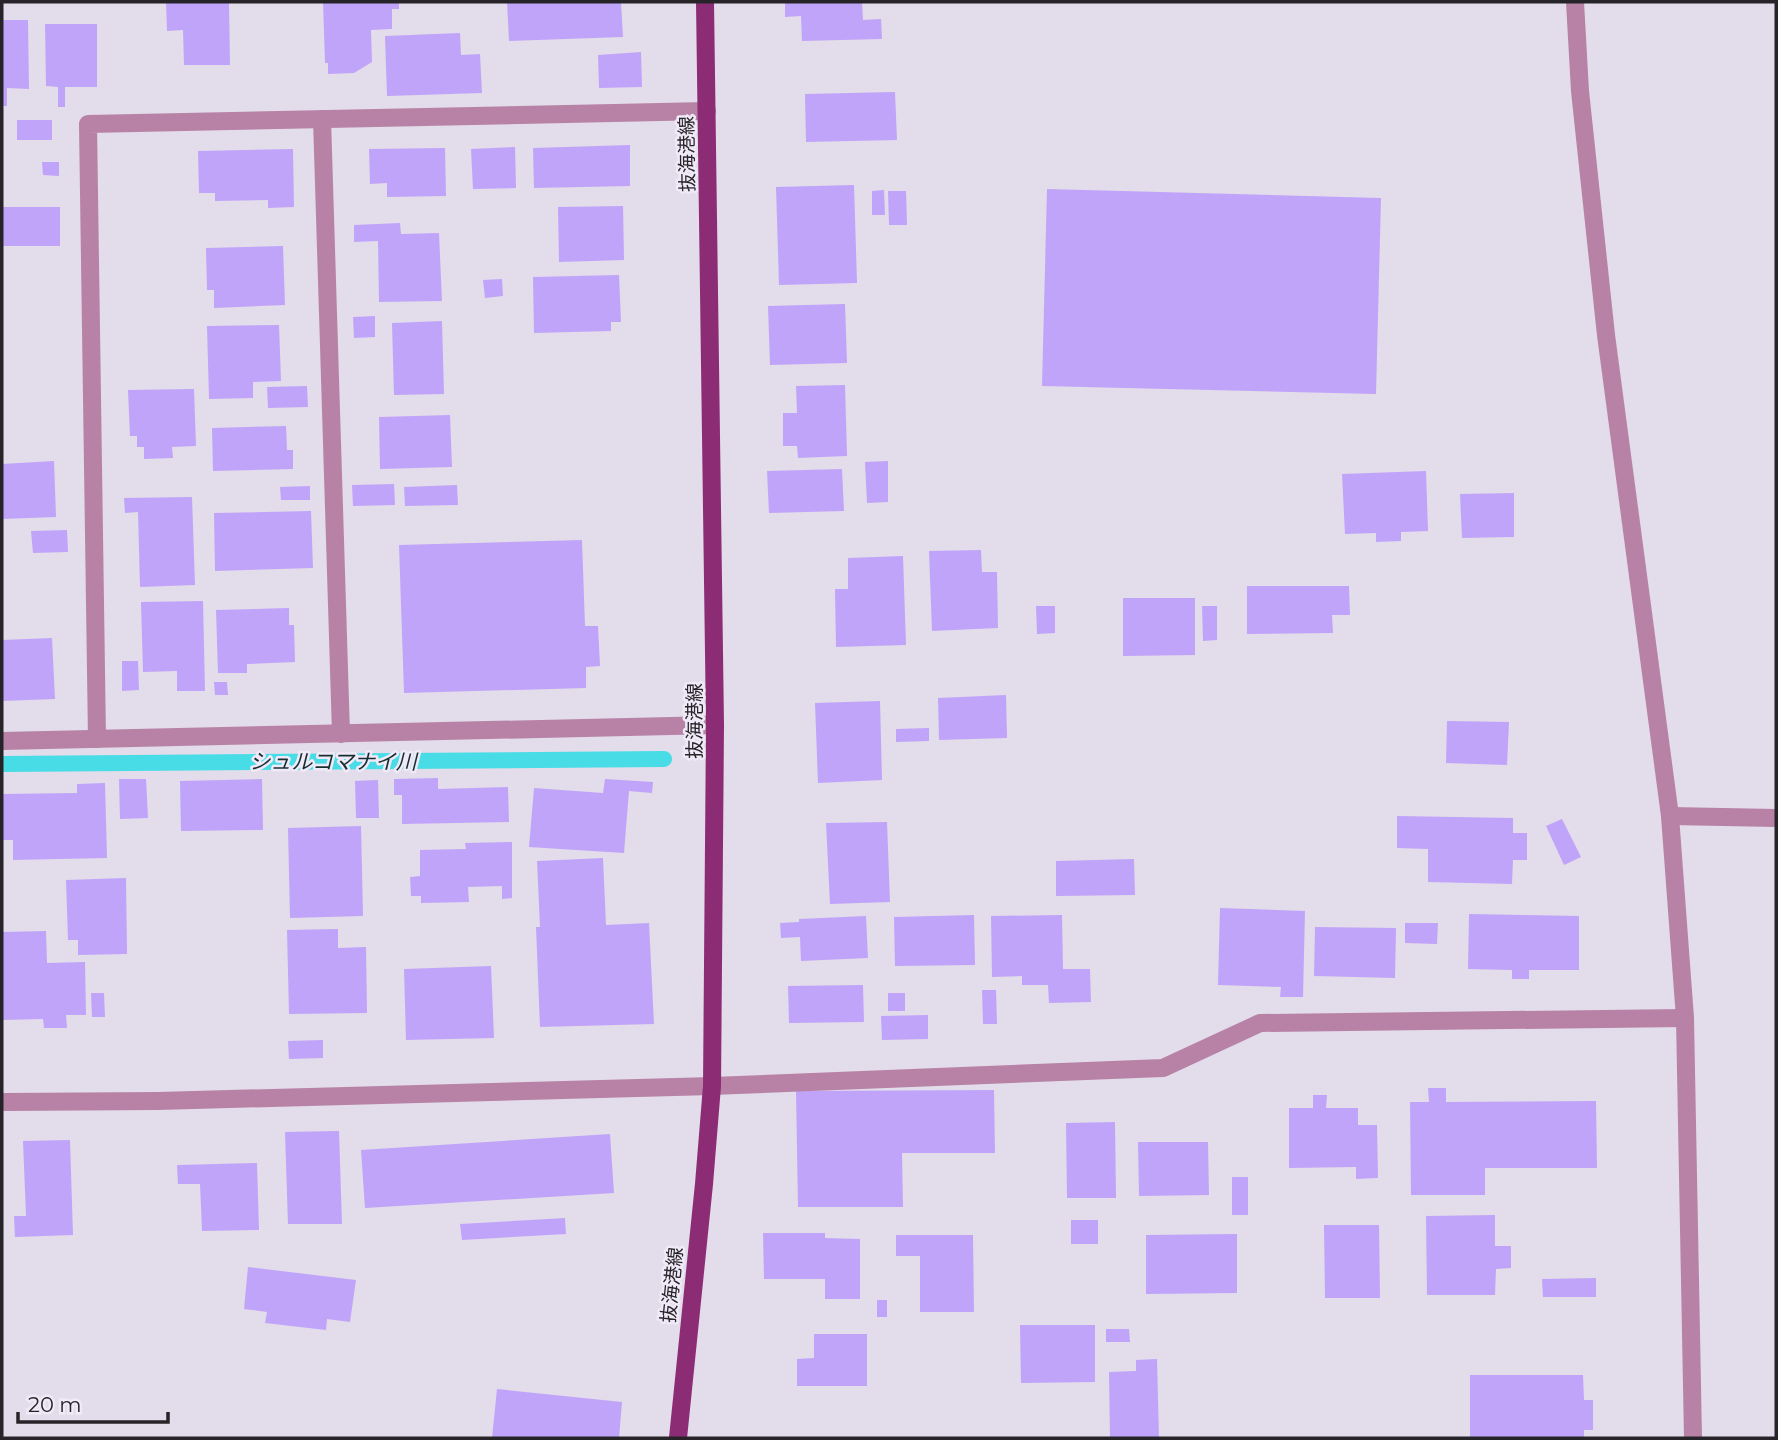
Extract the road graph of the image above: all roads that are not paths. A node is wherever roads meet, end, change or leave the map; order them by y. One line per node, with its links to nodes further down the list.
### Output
1 (705, 2): 3 (main road, 抜海港線)
2 (1575, 2): 9 (street)
3 (707, 111): 4 (street); 5 (main road, 抜海港線)
4 (321, 119): 6 (street); 7 (street)
5 (715, 725): 6 (street); 12 (main road, 抜海港線)
6 (341, 734): 7 (street)
7 (97, 739): 8 (street)
8 (2, 741)
9 (1670, 816): 10 (street); 11 (street)
10 (1776, 818)
11 (1685, 1018): 12 (street); 15 (street)
12 (712, 1086): 13 (street); 14 (main road, 抜海港線)
13 (2, 1102)
14 (678, 1438)
15 (1693, 1438)

